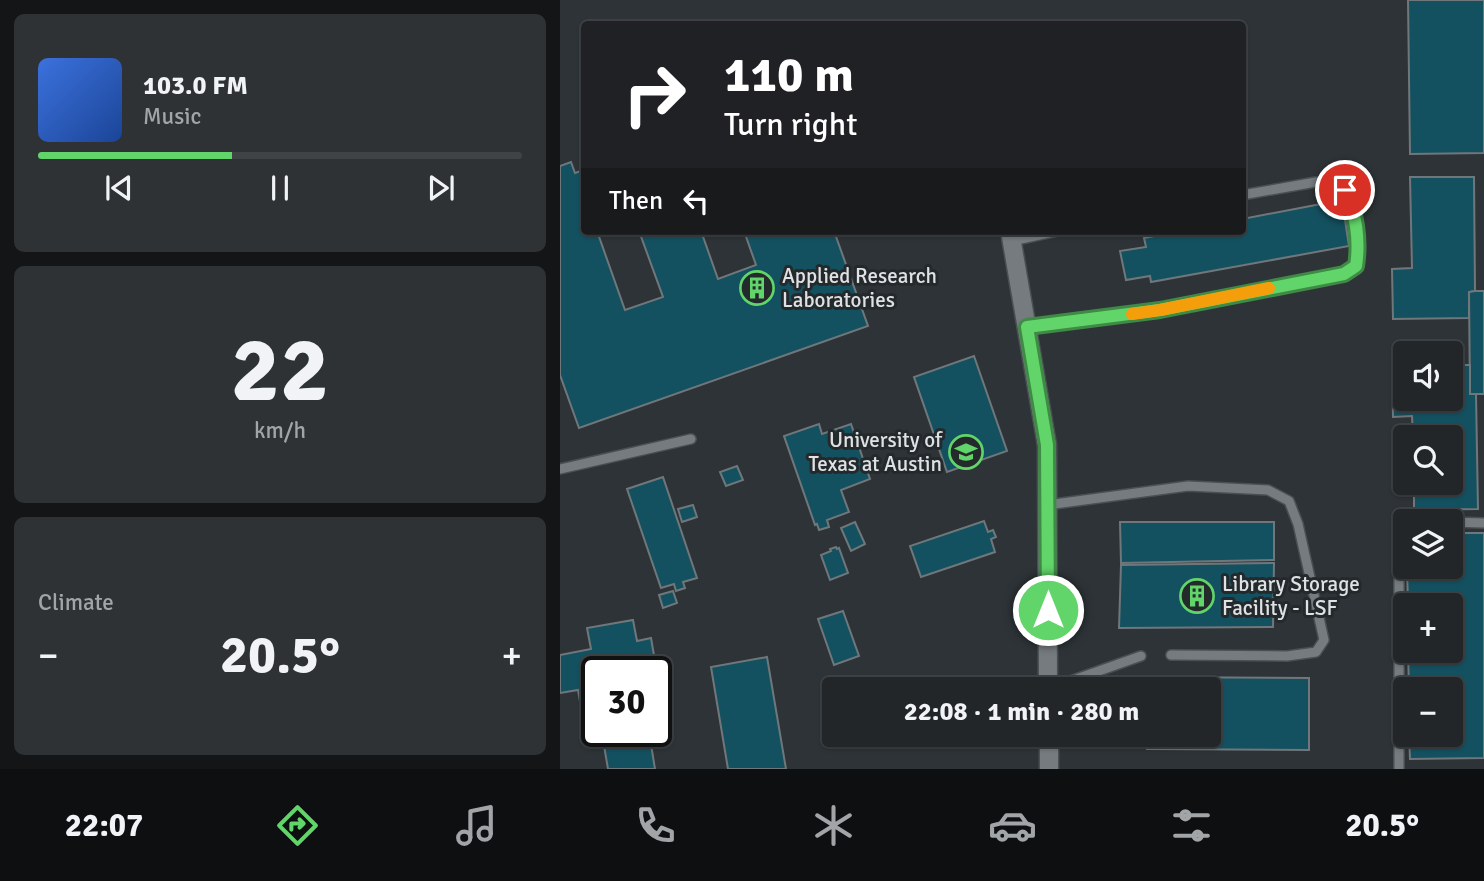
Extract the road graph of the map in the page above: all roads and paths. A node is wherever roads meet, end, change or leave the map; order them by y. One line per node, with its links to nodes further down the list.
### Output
1 (1246, 194): 3 (lane)
2 (1011, 236): 3 (street)
3 (1027, 327): 6 (street)
4 (691, 439): 5 (lane)
5 (560, 469)
6 (1047, 505): 10 (lane); 12 (street)
7 (1463, 522): 8 (lane)
8 (1484, 523)
9 (1399, 579): 16 (lane)
10 (1171, 655)
11 (1141, 656): 13 (lane)
12 (1048, 677)
13 (1082, 677)
14 (1049, 747): 15 (street)
15 (1049, 769)
16 (1399, 769)

